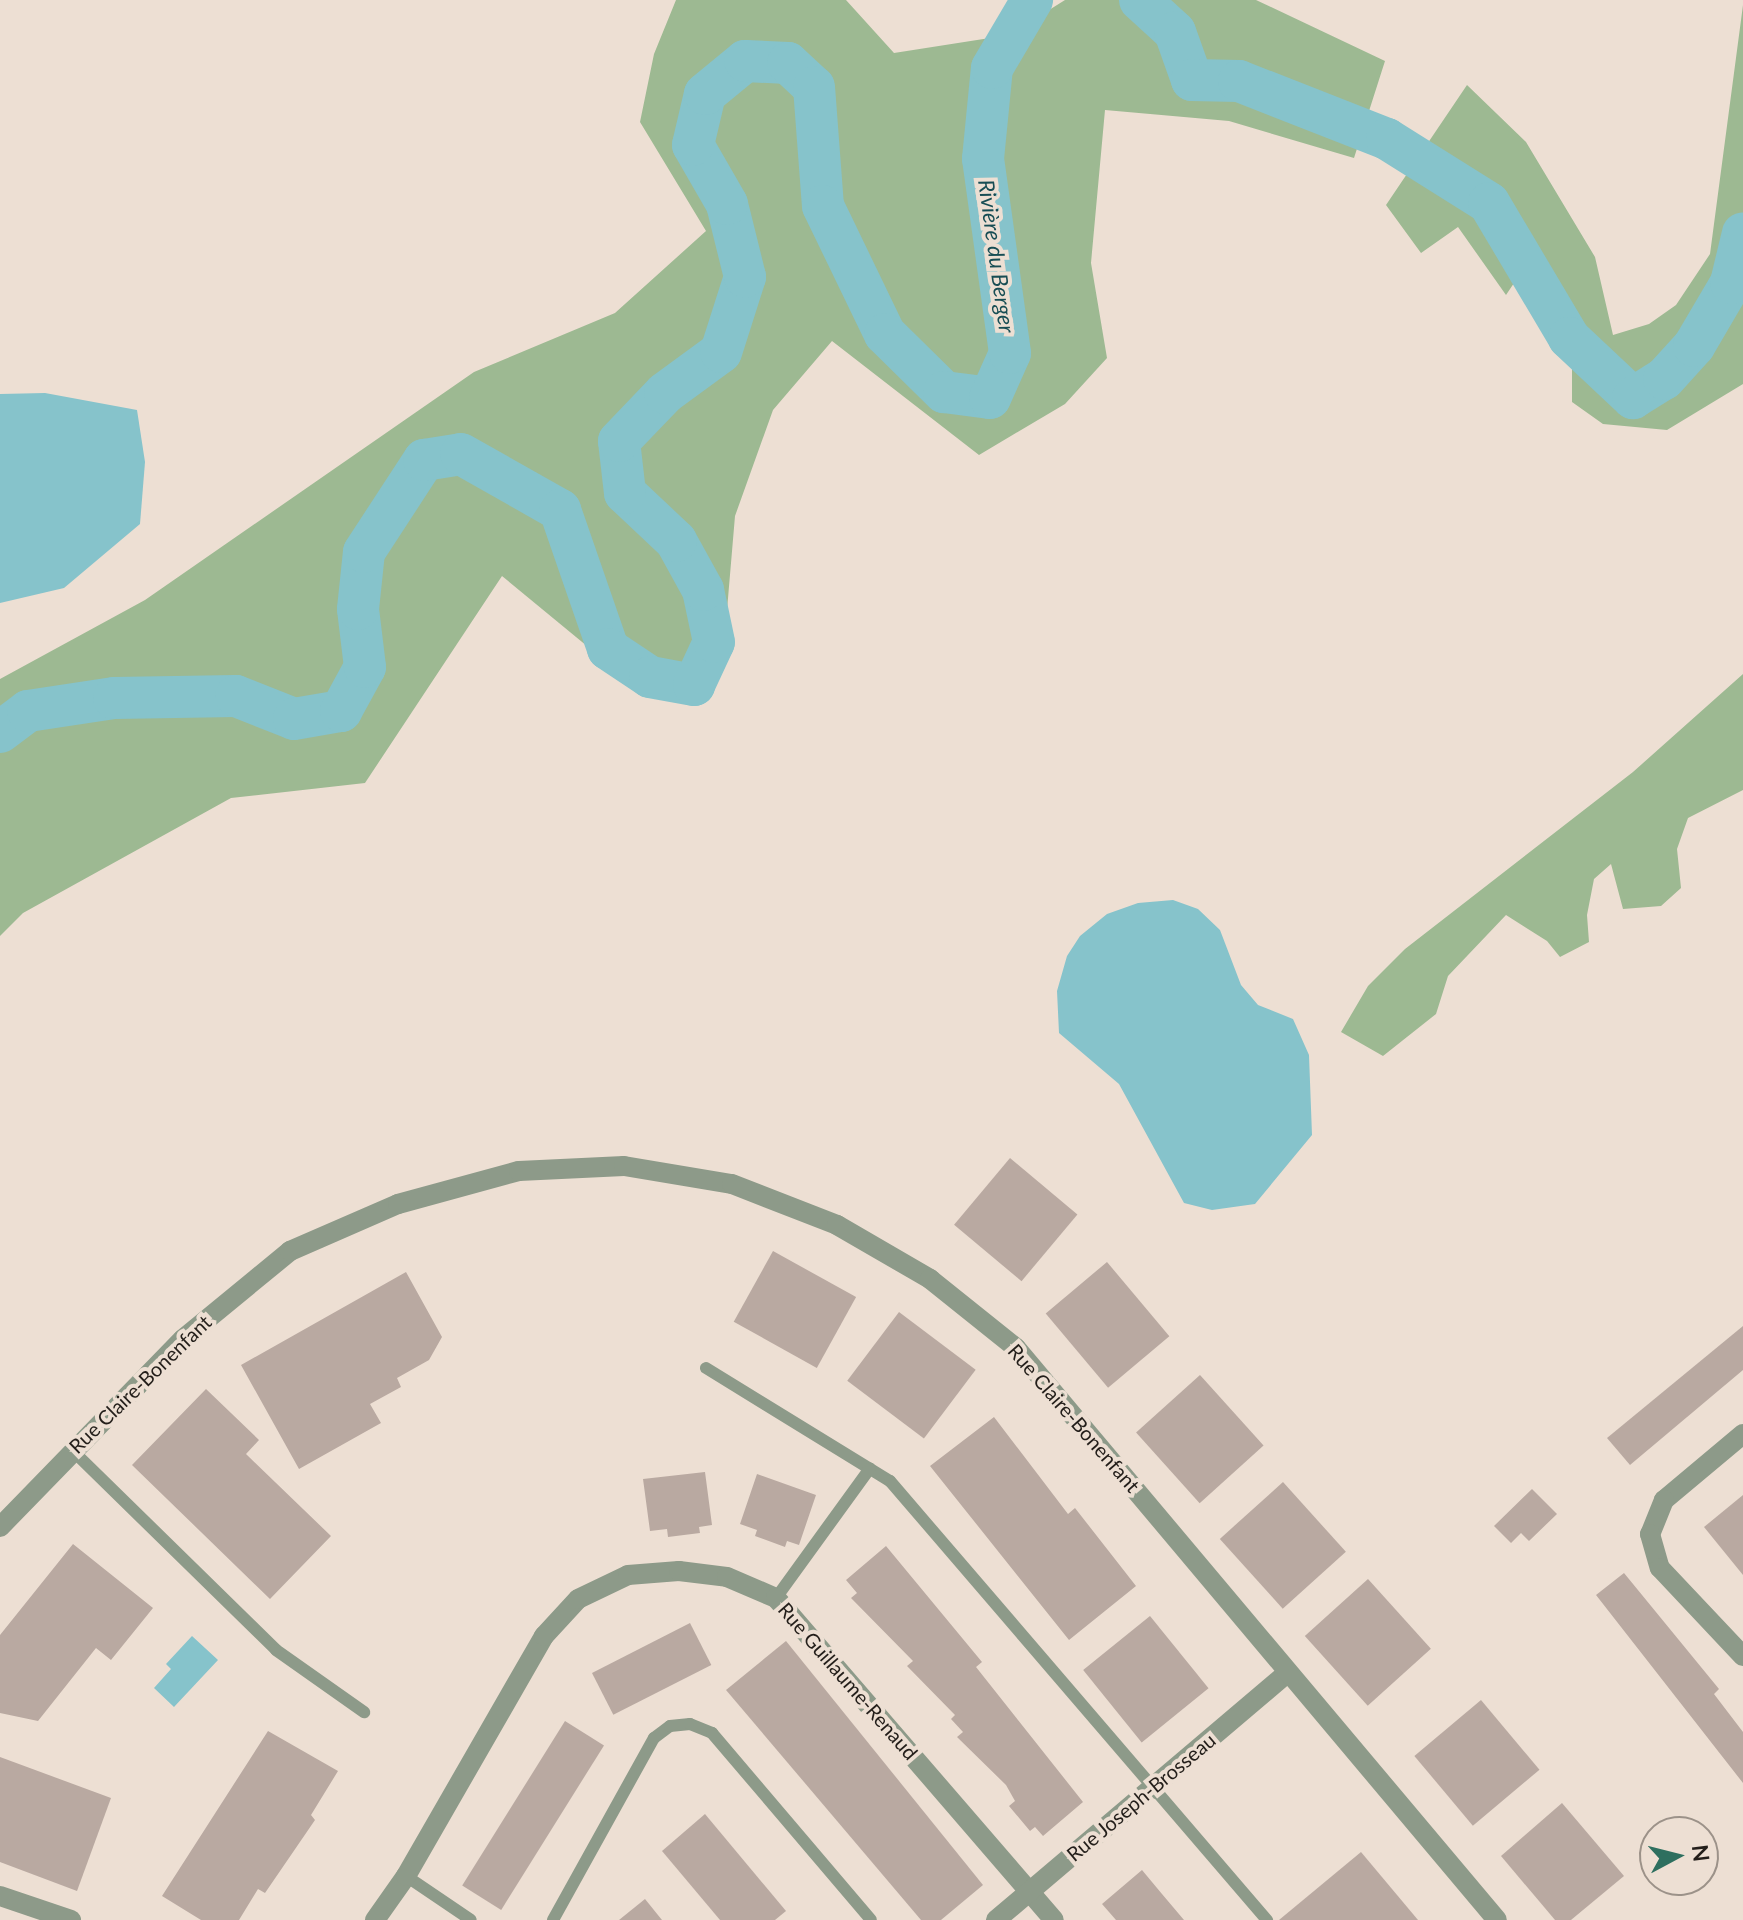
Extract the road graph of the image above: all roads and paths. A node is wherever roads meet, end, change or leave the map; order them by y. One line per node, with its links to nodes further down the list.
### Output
1 (706, 1368): 4 (lane)
2 (1743, 1435): 7 (street)
3 (71, 1449): 5 (street, Rue Claire-Bonenfant); 8 (street, Rue Claire-Bonenfant); 9 (lane)
4 (870, 1468): 6 (lane); 10 (lane)
5 (0, 1527)
6 (776, 1598): 11 (street, Rue Guillaume-Renaud); 12 (street, Rue Guillaume-Renaud)
7 (1743, 1656)
8 (1286, 1674): 10 (street, Rue Joseph-Brosseau); 22 (street, Rue Claire-Bonenfant)
9 (364, 1712)
10 (1152, 1788): 12 (street, Rue Joseph-Brosseau); 21 (lane)
11 (406, 1876): 15 (street, Rue Guillaume-Renaud); 16 (lane)
12 (1031, 1891): 19 (street, Rue Joseph-Brosseau); 20 (street, Rue Guillaume-Renaud)
13 (0, 1896): 14 (street)
14 (71, 1920)
15 (375, 1920)
16 (471, 1920)
17 (553, 1920): 18 (lane)
18 (871, 1920)
19 (996, 1920)
20 (1054, 1920)
21 (1267, 1920)
22 (1497, 1920)

